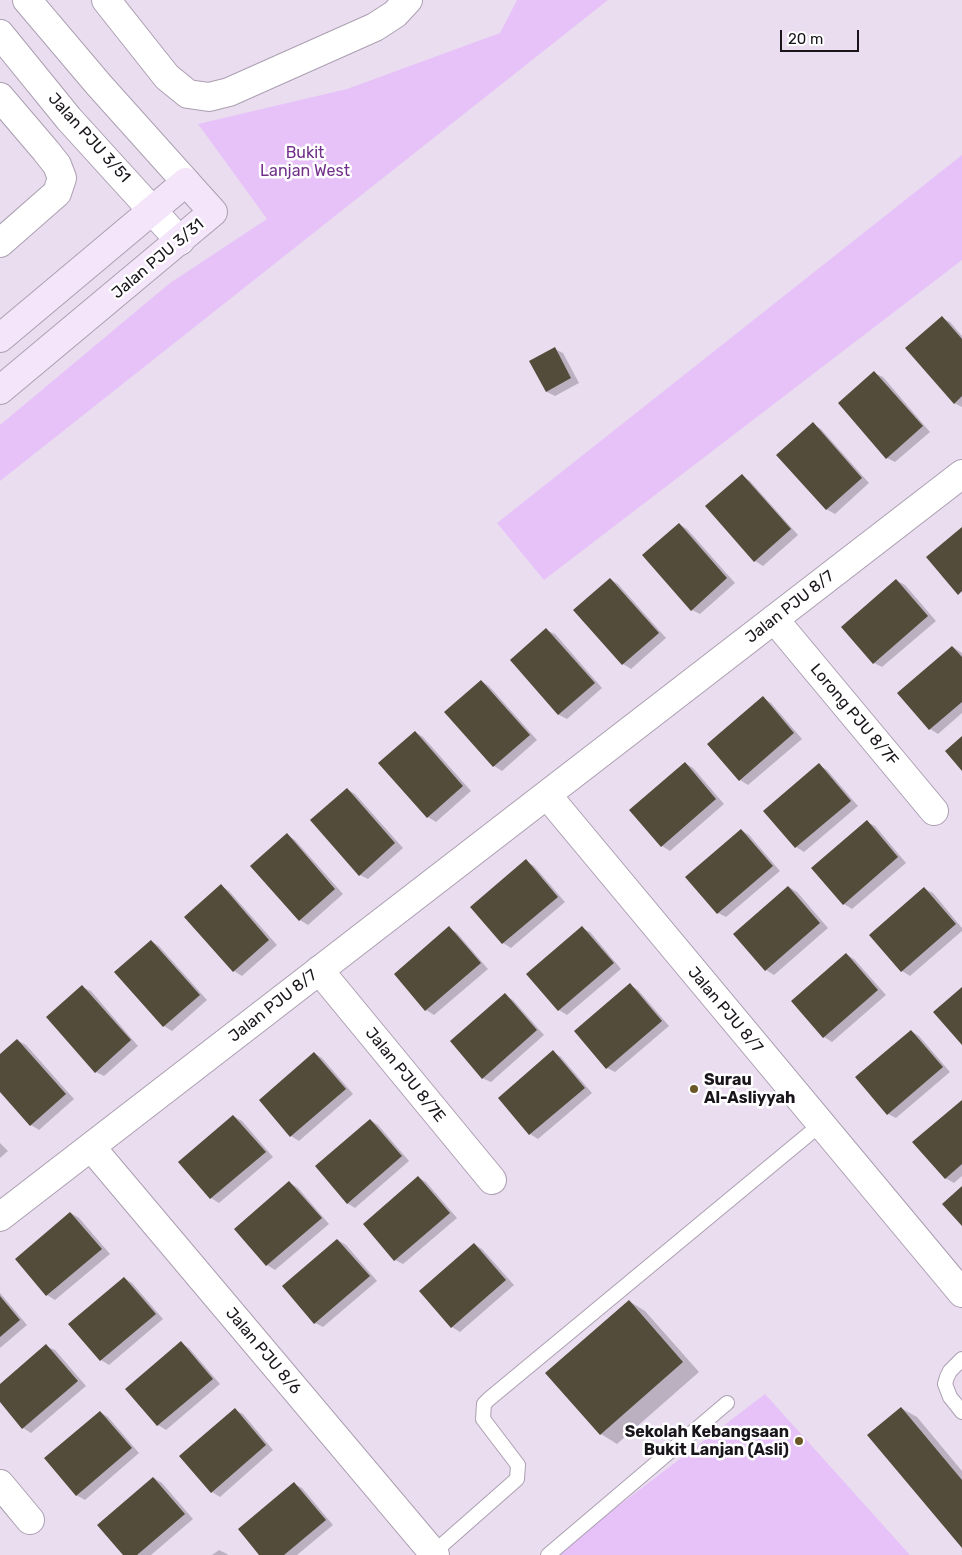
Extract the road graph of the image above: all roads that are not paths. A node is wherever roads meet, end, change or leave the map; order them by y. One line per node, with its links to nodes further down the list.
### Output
1 (27, 0): 6 (street)
2 (106, 0): 3 (street)
3 (408, 0)
4 (0, 34): 7 (street, Jalan PJU 3/51)
5 (0, 98): 9 (street)
6 (186, 182): 7 (street); 8 (street, Jalan PJU 3/31)
7 (154, 210): 8 (street, Jalan PJU 3/51); 10 (street)
8 (180, 241): 11 (street, Jalan PJU 3/31)
9 (0, 243)
10 (0, 338)
11 (0, 390)
12 (962, 474): 13 (street, Jalan PJU 8/7)
13 (774, 619): 14 (street, Jalan PJU 8/7); 15 (street, Lorong PJU 8/7F)
14 (547, 795): 16 (street, Jalan PJU 8/7); 17 (street, Jalan PJU 8/7)
15 (934, 811)
16 (319, 970): 18 (street, Jalan PJU 8/7); 19 (street, Jalan PJU 8/7E)
17 (821, 1124): 21 (street, Jalan PJU 8/7); 27 (lane)
18 (91, 1147): 20 (street, Jalan PJU 8/7); 27 (street, Jalan PJU 8/6)
19 (492, 1180)
20 (0, 1218)
21 (962, 1293)
22 (962, 1359): 24 (lane)
23 (727, 1403): 28 (lane)
24 (962, 1412)
25 (0, 1484): 26 (street)
26 (30, 1520)
27 (434, 1554)
28 (548, 1555)

